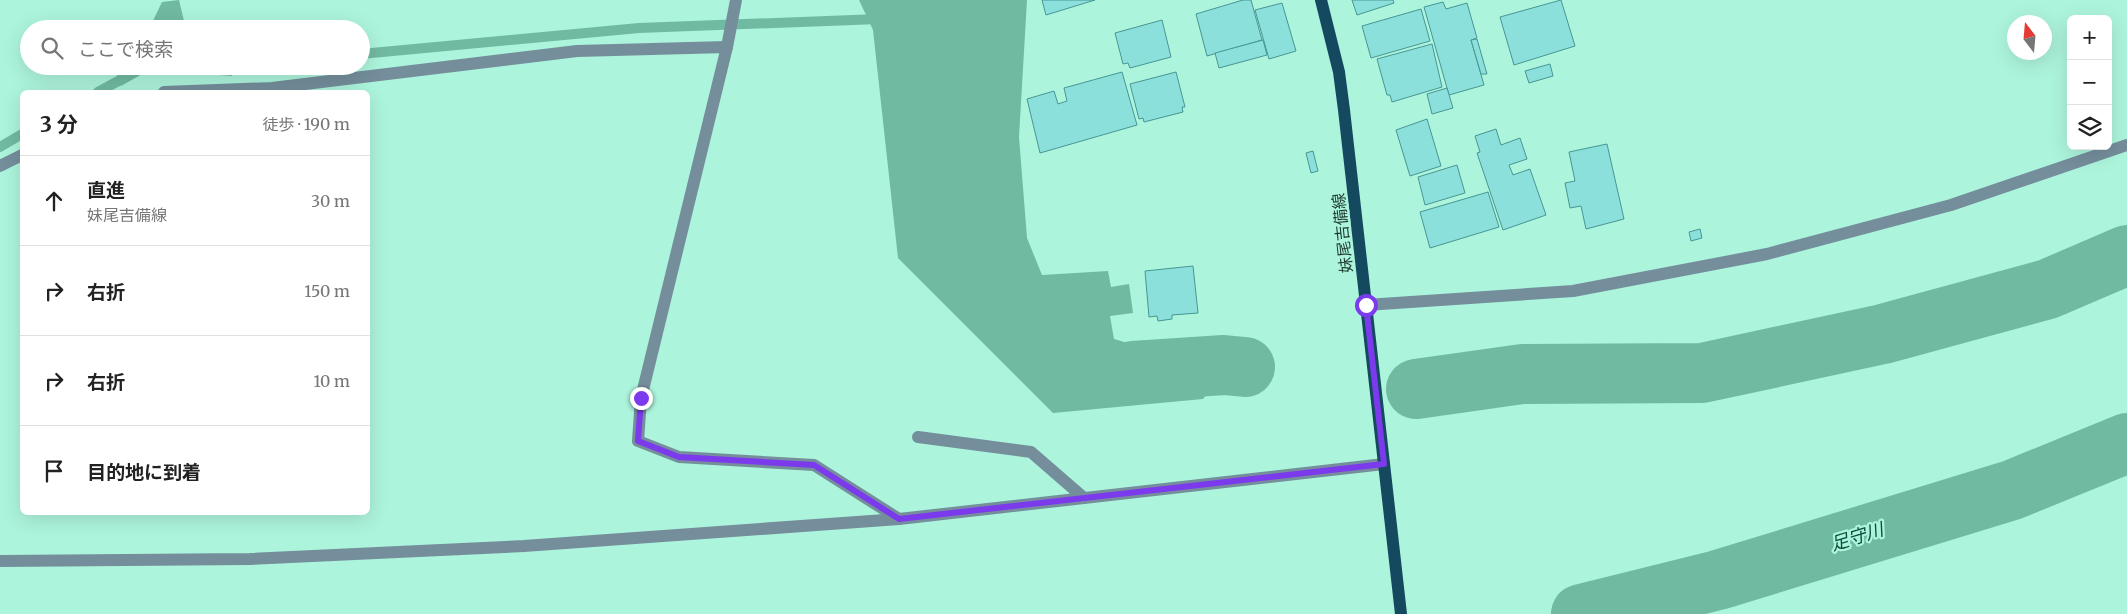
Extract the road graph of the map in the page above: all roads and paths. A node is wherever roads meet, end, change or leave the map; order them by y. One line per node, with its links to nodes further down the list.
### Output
1 (736, 0): 3 (street)
2 (1321, 0): 8 (main road, 妹尾吉備線)
3 (726, 47): 4 (street); 12 (street)
4 (218, 90)
5 (2127, 144): 8 (street)
6 (20, 156): 7 (street)
7 (0, 166)
8 (1366, 305): 10 (main road, 妹尾吉備線)
9 (918, 437): 11 (street)
10 (1384, 464): 11 (street); 14 (main road, 妹尾吉備線)
11 (1084, 498): 12 (street)
12 (899, 519): 13 (street)
13 (0, 561)
14 (1402, 614)

